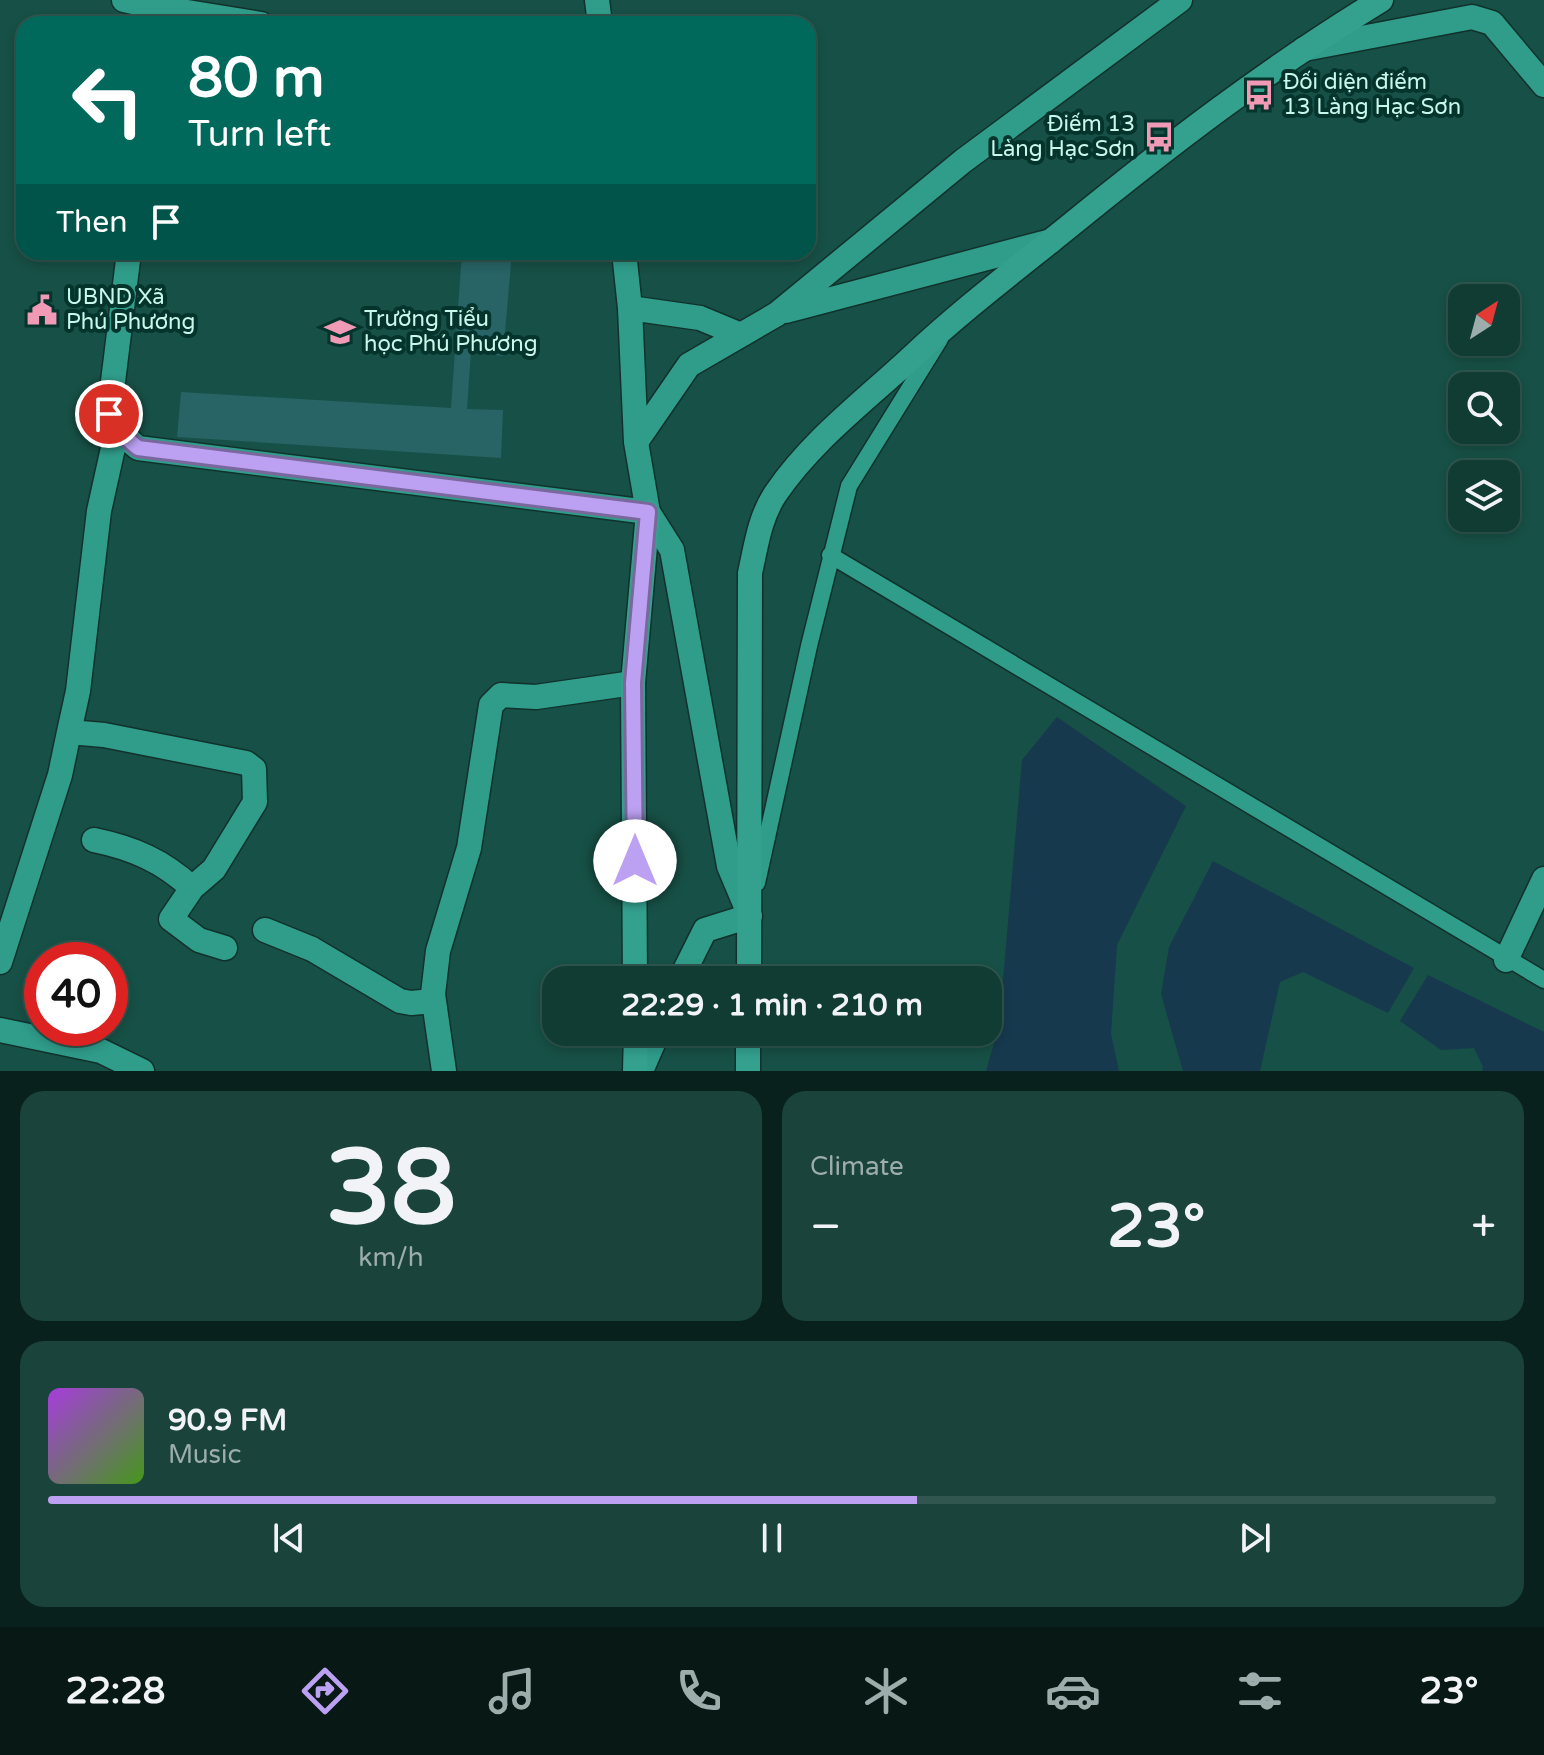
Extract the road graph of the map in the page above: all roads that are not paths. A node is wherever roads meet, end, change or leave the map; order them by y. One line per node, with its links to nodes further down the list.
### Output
1 (124, 0): 4 (street)
2 (1180, 0): 12 (street)
3 (1381, 0): 6 (main road)
4 (156, 10): 5 (street)
5 (201, 16)
6 (1298, 50): 7 (street); 8 (main road)
7 (1544, 85)
8 (1051, 241): 12 (street); 13 (main road)
9 (128, 260): 15 (street)
10 (625, 260): 11 (street)
11 (630, 308): 14 (street); 16 (street)
12 (777, 314): 14 (street)
13 (954, 317): 18 (lane); 24 (main road)
14 (741, 335): 16 (street)
15 (117, 430): 17 (street); 20 (street)
16 (636, 442): 17 (street)
17 (648, 512): 19 (main road); 24 (street)
18 (830, 555): 24 (lane); 27 (lane)
19 (633, 683): 29 (main road); 33 (street)
20 (69, 732): 23 (street); 28 (street)
21 (94, 840): 23 (street)
22 (1544, 879): 27 (street)
23 (192, 888): 26 (street)
24 (750, 916): 30 (street); 31 (main road)
25 (265, 930): 33 (street)
26 (225, 948)
27 (1506, 960): 32 (lane)
28 (0, 962)
29 (635, 966)
30 (687, 966)
31 (749, 966)
32 (1544, 980)
33 (433, 1001): 39 (street)
34 (0, 1030): 38 (street)
35 (637, 1046): 40 (main road)
36 (651, 1046): 40 (street)
37 (748, 1046): 41 (main road)
38 (142, 1071)
39 (444, 1071)
40 (638, 1071)
41 (748, 1071)

